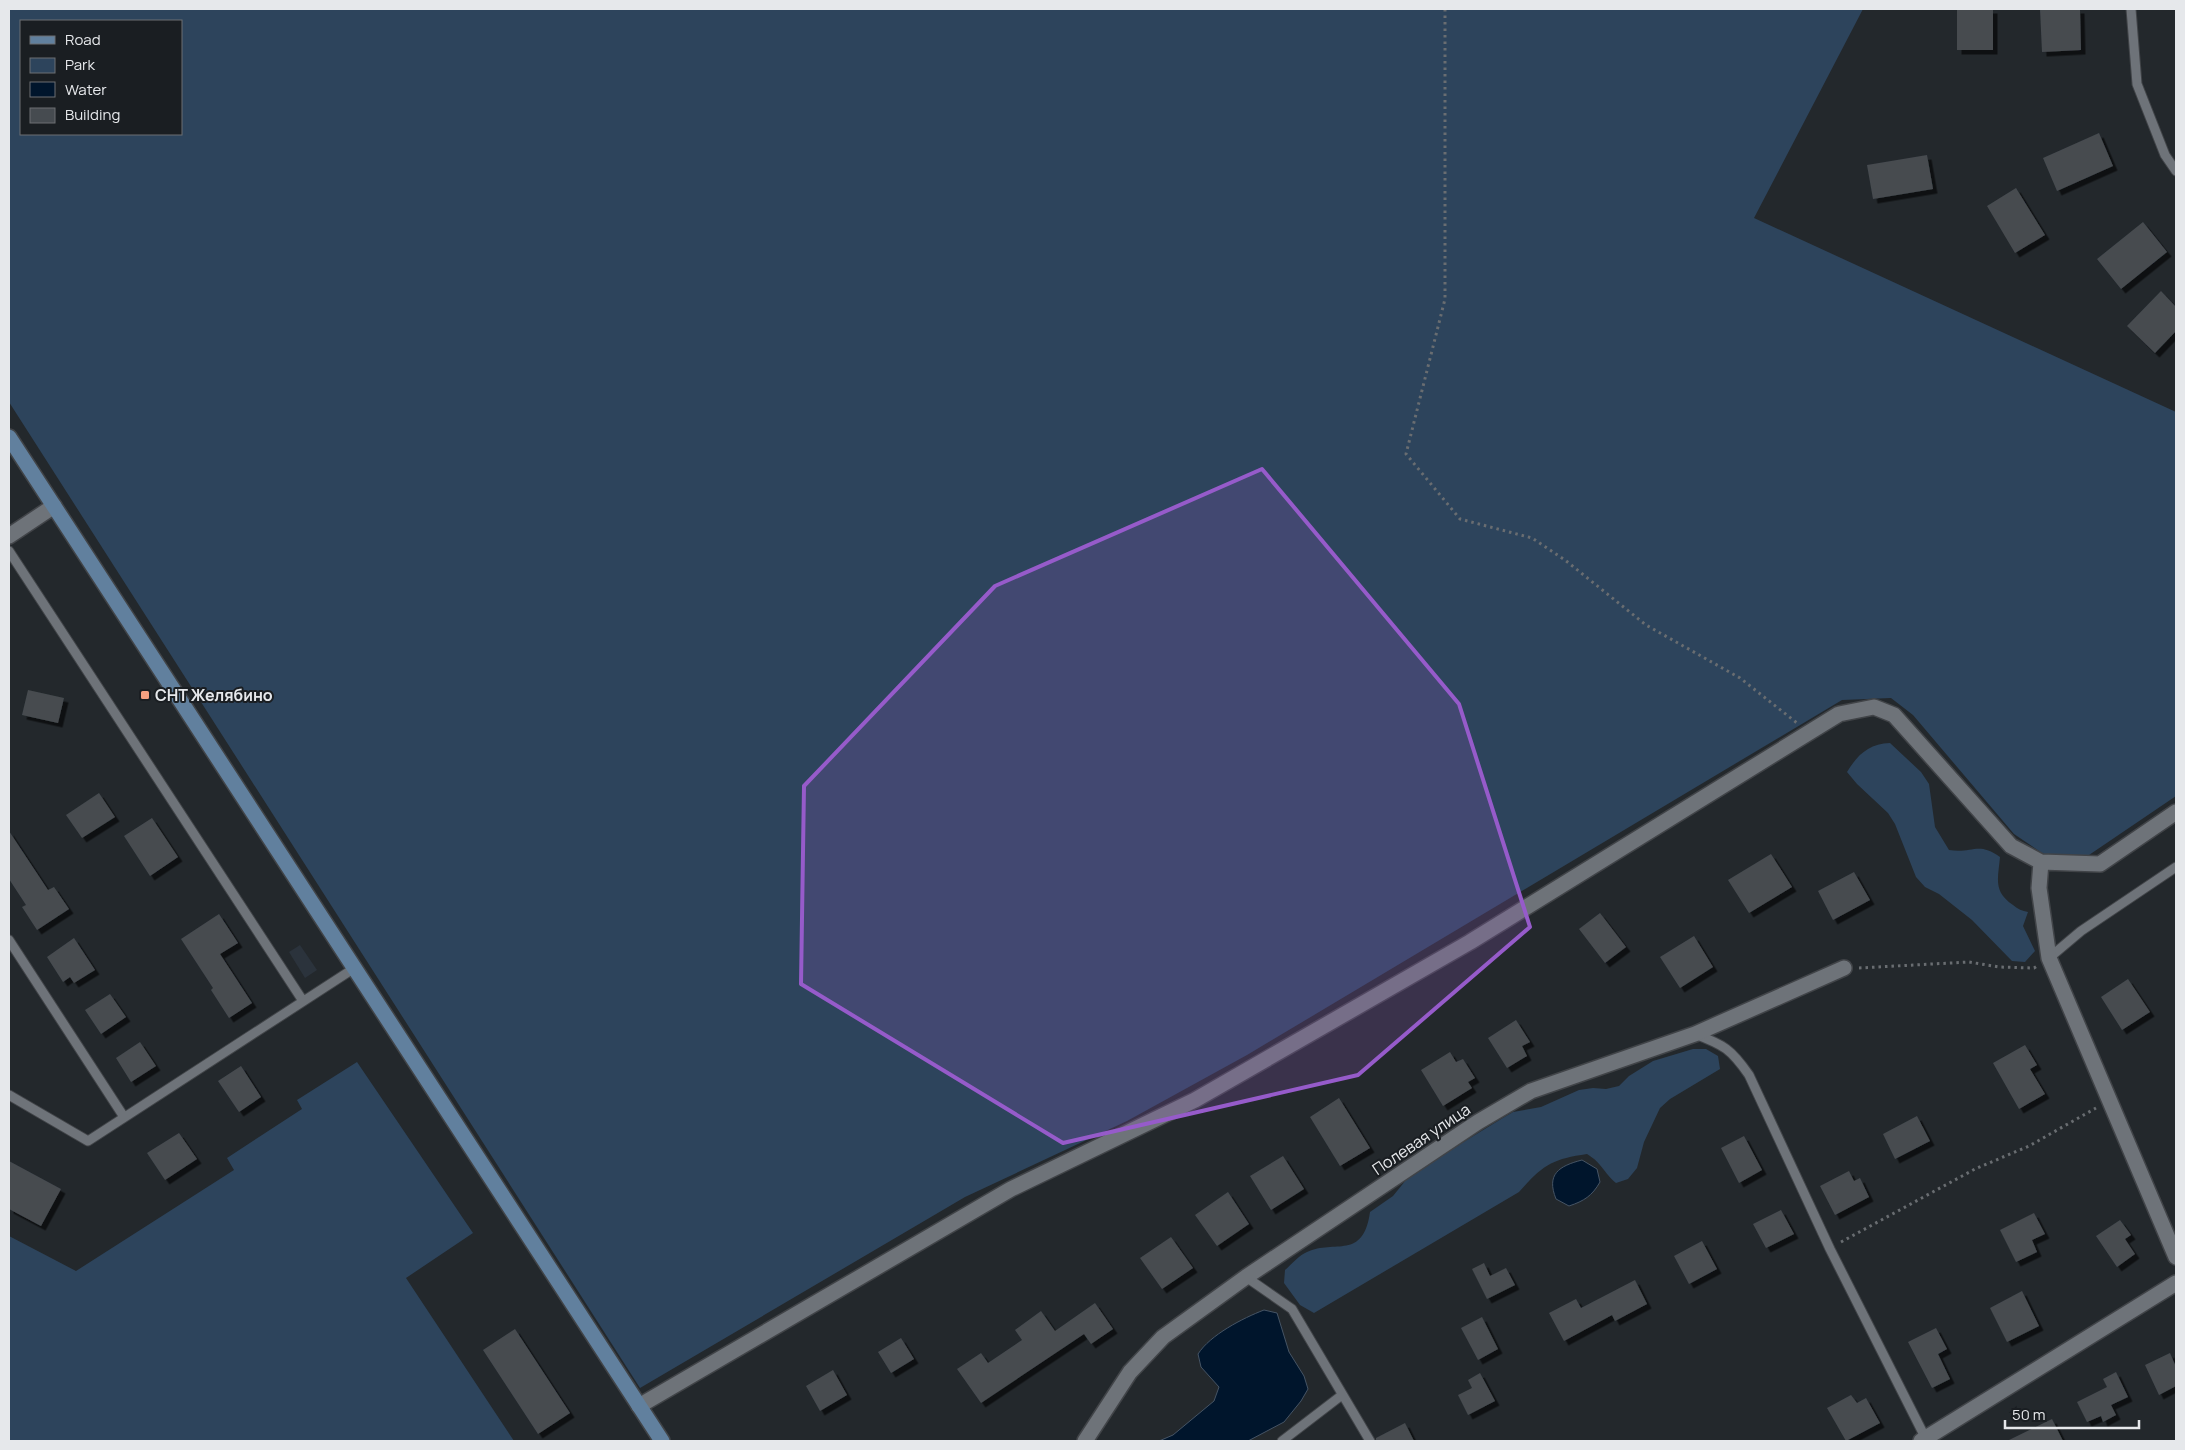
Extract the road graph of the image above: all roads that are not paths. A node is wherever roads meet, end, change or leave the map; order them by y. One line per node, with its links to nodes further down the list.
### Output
1 (2131, 9): 2 (lane)
2 (2176, 171)
3 (9, 437): 4 (street)
4 (54, 506): 5 (street); 12 (street)
5 (9, 536)
6 (9, 551): 14 (lane)
7 (2176, 812): 8 (street)
8 (2041, 862): 11 (street); 22 (street)
9 (2176, 867): 11 (lane)
10 (9, 940): 17 (lane)
11 (2049, 958): 18 (street)
12 (353, 968): 14 (lane); 22 (street)
13 (1844, 968): 15 (street, Полевая улица)
14 (303, 1001): 17 (lane)
15 (1696, 1034): 19 (street, Полевая улица); 23 (lane)
16 (9, 1095): 17 (lane)
17 (124, 1117)
18 (2176, 1257)
19 (1246, 1277): 21 (lane); 25 (street, Полевая улица)
20 (2176, 1283): 23 (street)
21 (1342, 1395): 26 (lane); 27 (lane)
22 (639, 1406): 24 (street)
23 (1924, 1440)
24 (662, 1441)
25 (1085, 1441)
26 (1282, 1441)
27 (1370, 1441)

